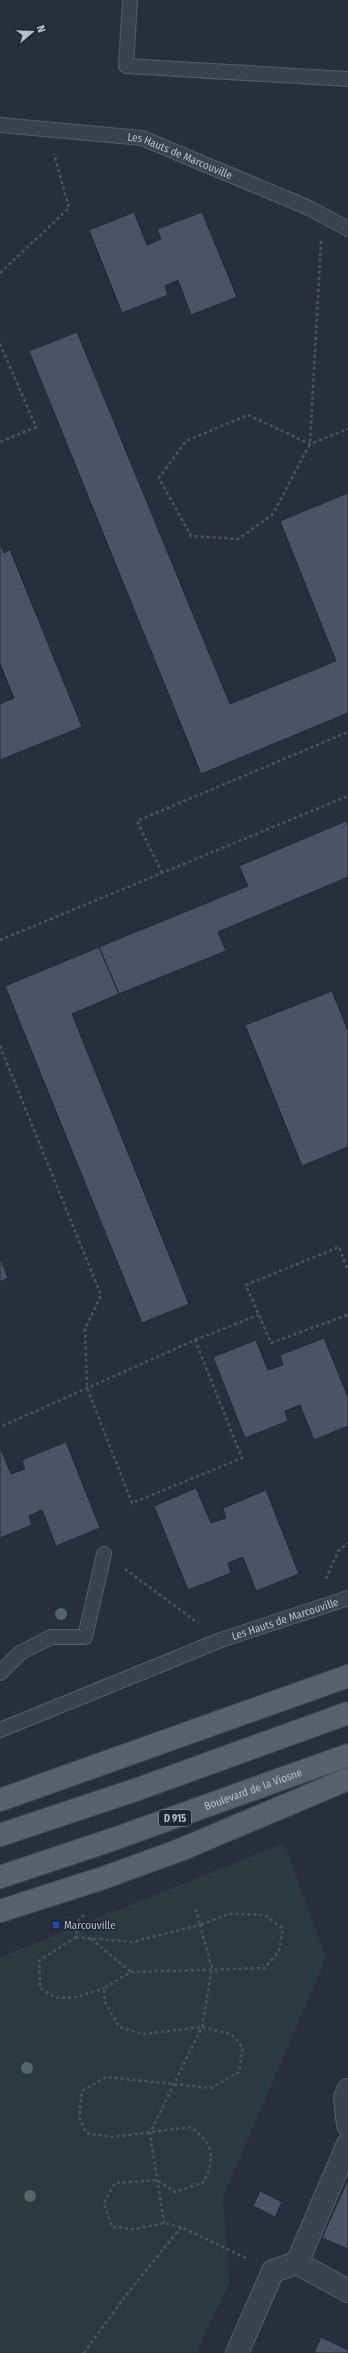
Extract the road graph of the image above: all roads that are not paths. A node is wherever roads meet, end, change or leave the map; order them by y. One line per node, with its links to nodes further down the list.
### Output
1 (130, 0): 2 (lane)
2 (348, 80)
3 (0, 125): 4 (lane, Les Hauts de Marcouville)
4 (348, 229)
5 (104, 1554): 7 (lane)
6 (348, 1598): 10 (lane, Les Hauts de Marcouville)
7 (0, 1673)
8 (348, 1676): 13 (main road)
9 (348, 1713): 14 (main road)
10 (0, 1730)
11 (348, 1755): 15 (main road, Boulevard de la Viosne / D 915)
12 (348, 1779): 16 (main road)
13 (0, 1800)
14 (0, 1835)
15 (0, 1877)
16 (0, 1911)
17 (348, 2090): 18 (street)
18 (348, 2125)
19 (348, 2144): 20 (street)
20 (297, 2263): 21 (street); 22 (street)
21 (348, 2291)
22 (238, 2353)

